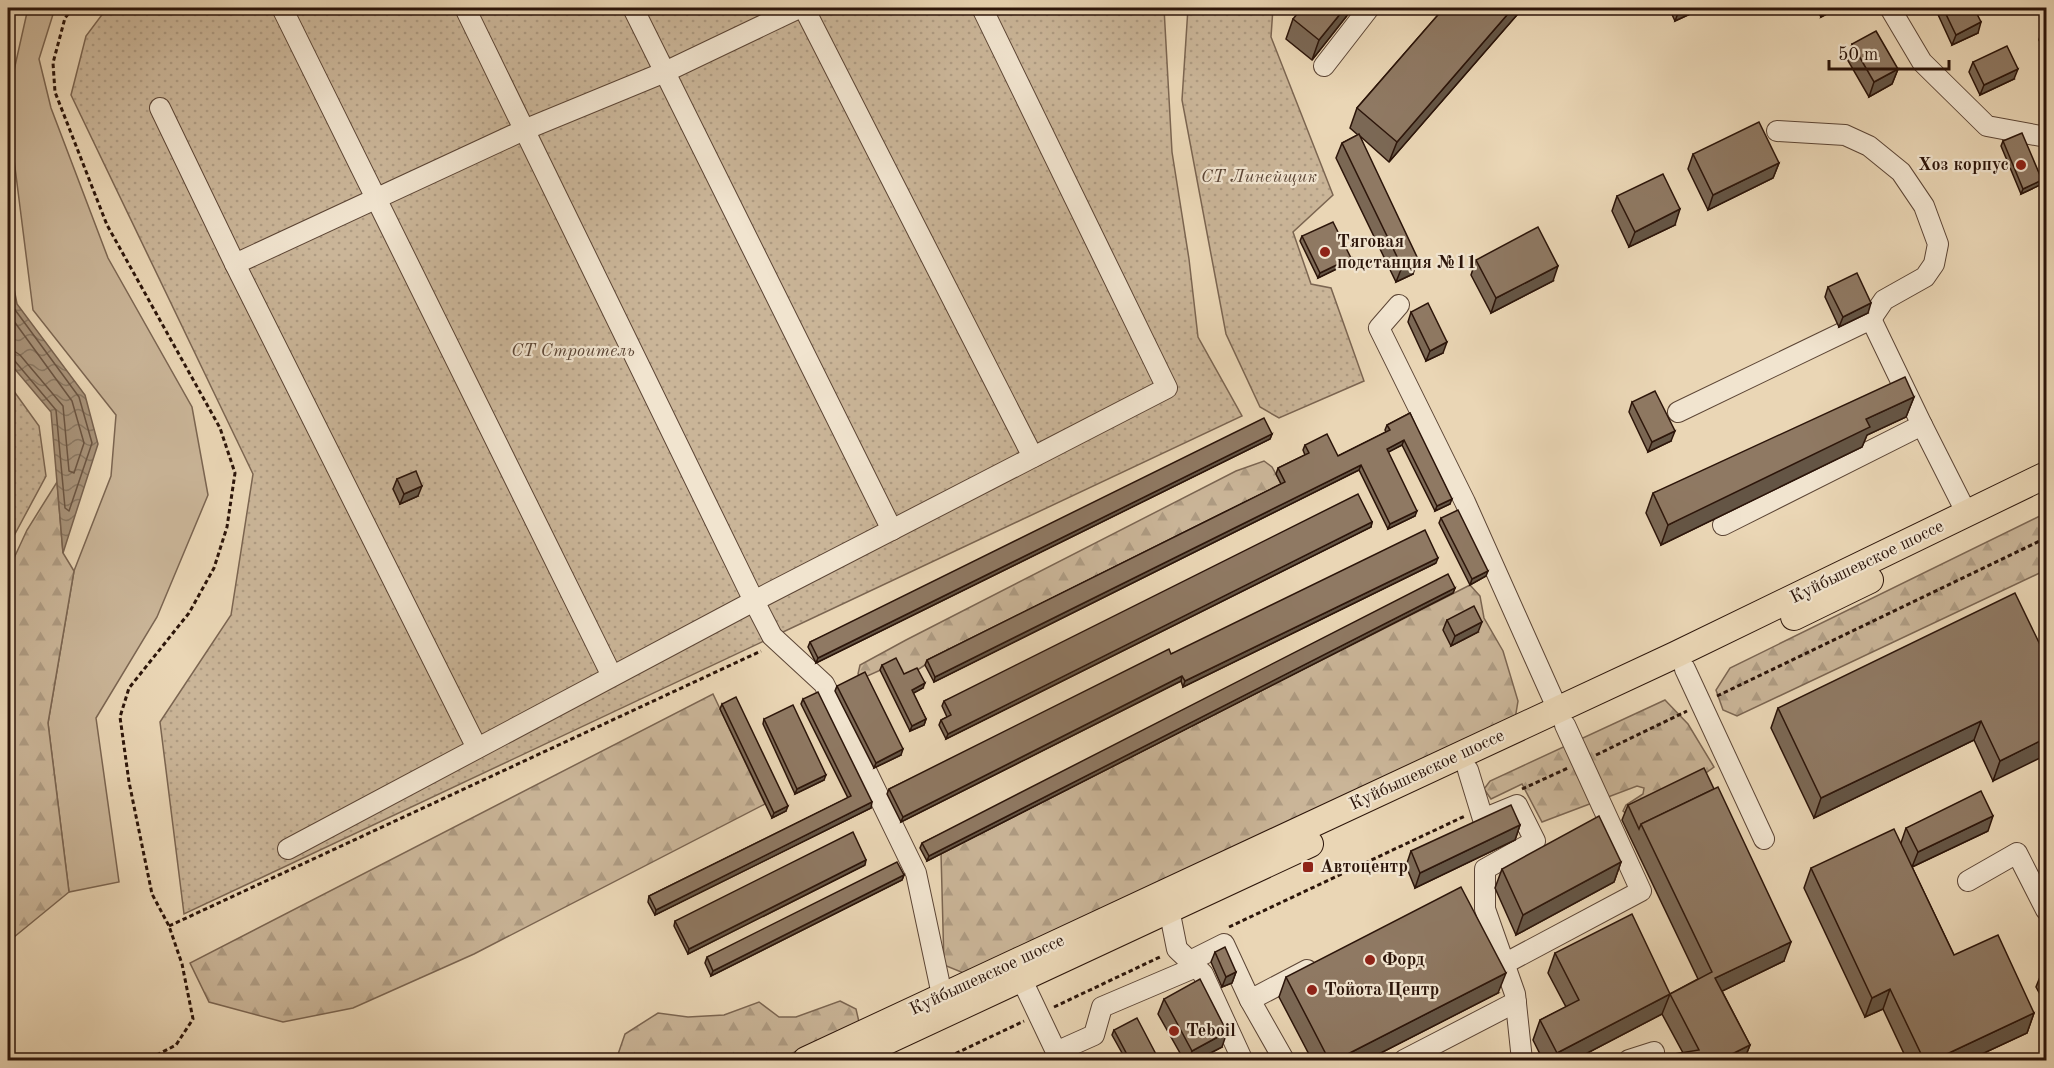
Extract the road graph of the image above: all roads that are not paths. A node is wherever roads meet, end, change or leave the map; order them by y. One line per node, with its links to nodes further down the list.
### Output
1 (282, 8): 15 (street)
2 (465, 8): 12 (street)
3 (633, 8): 10 (street)
4 (799, 8): 10 (street)
5 (804, 8): 21 (street)
6 (982, 8): 21 (street)
7 (1370, 8): 9 (street)
8 (1890, 8): 14 (street)
9 (1324, 66)
10 (665, 72): 12 (street); 26 (street)
11 (160, 108): 16 (street)
12 (524, 130): 15 (street); 27 (street)
13 (1777, 131): 18 (street)
14 (2046, 138)
15 (377, 197): 16 (street); 29 (street)
16 (235, 264): 31 (street)
17 (1399, 305): 30 (street)
18 (1871, 319): 19 (street); 20 (street)
19 (1678, 412)
20 (1922, 425): 24 (street); 25 (street)
21 (1033, 457): 26 (street)
22 (2046, 475): 24 (main road, Куйбышевское шоссе)
23 (2046, 494): 28 (main road, Куйбышевское шоссе)
24 (1967, 514): 30 (main road, Куйбышевское шоссе)
25 (1723, 525)
26 (892, 530): 27 (street)
27 (754, 601): 29 (street); 42 (street)
28 (1684, 669): 30 (main road, Куйбышевское шоссе); 33 (street)
29 (612, 676): 31 (street)
30 (1562, 718): 32 (main road, Куйбышевское шоссе); 40 (street); 42 (main road, Куйбышевское шоссе)
31 (477, 748): 34 (street)
32 (1468, 770): 36 (main road, Куйбышевское шоссе); 40 (street)
33 (1764, 839)
34 (288, 849)
35 (1968, 881): 37 (street)
36 (1170, 909): 39 (street); 41 (main road, Куйбышевское шоссе)
37 (2046, 910)
38 (1324, 961): 43 (street)
39 (1193, 964): 43 (street); 46 (street); 49 (street)
40 (1504, 964): 44 (street)
41 (1022, 980): 46 (street); 48 (main road, Куйбышевское шоссе)
42 (942, 995): 47 (main road, Куйбышевское шоссе)
43 (1250, 1000): 50 (street)
44 (1516, 1002): 51 (street); 52 (street)
45 (1654, 1052): 53 (street)
46 (1058, 1056)
47 (806, 1060)
48 (846, 1060)
49 (1239, 1060)
50 (1284, 1060)
51 (1404, 1060)
52 (1522, 1060)
53 (1629, 1060)

